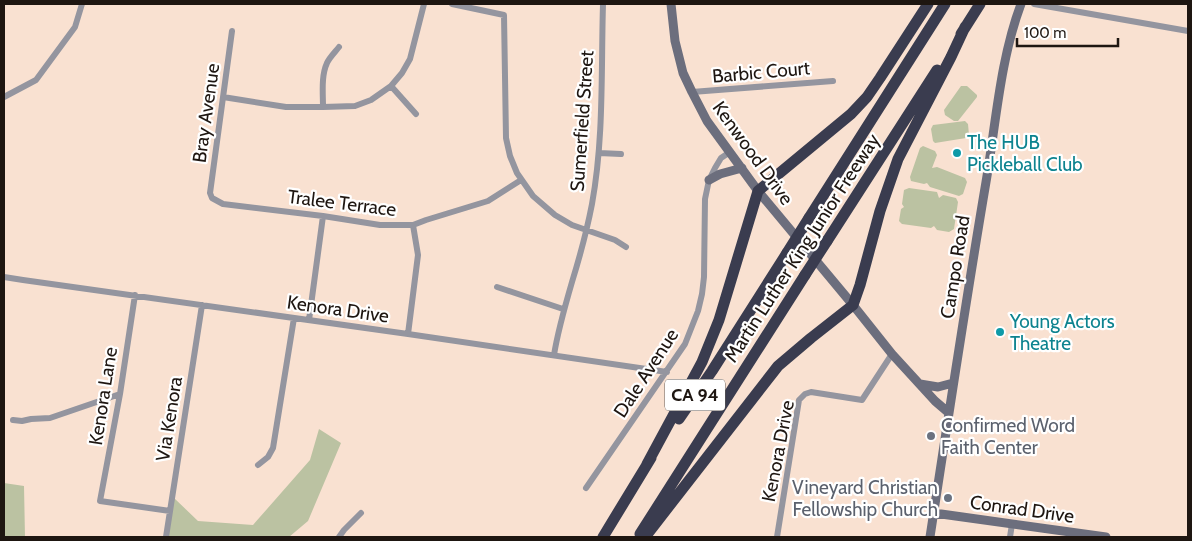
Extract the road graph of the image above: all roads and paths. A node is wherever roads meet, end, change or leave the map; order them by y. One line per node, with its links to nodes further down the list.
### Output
1 (82, 4): 18 (street)
2 (424, 4): 16 (street)
3 (452, 4): 26 (street)
4 (603, 4): 23 (street, Sumerfield Street)
5 (671, 4): 17 (main road, Kenwood Drive)
6 (928, 4): 28 (highway)
7 (945, 4): 51 (highway, Martin Luther King Junior Freeway / CA 94, bridge)
8 (980, 4): 11 (highway, Martin Luther King Junior Freeway / CA 94)
9 (1021, 4): 46 (main road, Campo Road)
10 (1034, 4): 13 (street)
11 (965, 27): 38 (highway); 61 (highway, Martin Luther King Junior Freeway / CA 94, bridge)
12 (232, 31): 19 (street, Bray Avenue)
13 (1188, 31)
14 (339, 47): 20 (street)
15 (832, 81): 17 (street, Barbic Court)
16 (392, 86): 20 (street); 21 (street)
17 (692, 92): 22 (main road, Kenwood Drive)
18 (4, 97)
19 (223, 97): 20 (street); 29 (street, Bray Avenue)
20 (324, 107)
21 (416, 114)
22 (730, 152): 25 (main road, Kenwood Drive); 27 (street, Dale Avenue)
23 (599, 153): 24 (street); 32 (street, Sumerfield Street)
24 (621, 154)
25 (742, 168): 27 (main road); 28 (main road, Kenwood Drive)
26 (521, 180): 31 (street, Tralee Terrace); 32 (street)
27 (708, 180): 45 (street, Dale Avenue)
28 (758, 191): 38 (main road, Kenwood Drive); 51 (highway)
29 (212, 198): 30 (street, Tralee Terrace)
30 (323, 216): 31 (street, Tralee Terrace); 41 (street)
31 (413, 225): 42 (street)
32 (586, 230): 33 (street); 39 (street, Sumerfield Street)
33 (626, 247)
34 (4, 277): 36 (street, Kenora Drive)
35 (497, 287): 39 (street)
36 (135, 296): 37 (street, Kenora Drive); 48 (street, Kenora Lane)
37 (202, 305): 40 (street, Kenora Drive); 54 (street, Via Kenora)
38 (853, 305): 43 (main road, Kenwood Drive); 62 (highway)
39 (564, 309): 44 (street, Sumerfield Street)
40 (294, 318): 41 (street, Kenora Drive); 52 (street)
41 (310, 320): 42 (street, Kenora Drive)
42 (408, 334): 44 (street, Kenora Drive)
43 (892, 354): 47 (main road, Kenwood Drive); 63 (street, Kenora Drive)
44 (554, 355): 45 (street, Kenora Drive)
45 (667, 372): 53 (street, Dale Avenue)
46 (954, 383): 47 (main road); 49 (main road, Campo Road)
47 (920, 384): 49 (main road, Kenwood Drive)
48 (120, 394): 50 (street); 54 (street, Kenora Lane)
49 (949, 413): 56 (main road, Campo Road)
50 (14, 420)
51 (647, 464): 60 (highway, Martin Luther King Junior Freeway / CA 94)
52 (258, 466)
53 (586, 488)
54 (170, 511): 58 (street, Via Kenora)
55 (361, 513): 59 (street)
56 (934, 513): 57 (main road, Conrad Drive); 64 (main road, Campo Road)
57 (1012, 524): 65 (street); 66 (main road, Conrad Drive)
58 (166, 537)
59 (340, 537)
60 (603, 537)
61 (638, 537)
62 (645, 537)
63 (778, 537)
64 (930, 537)
65 (1010, 537)
66 (1106, 537)

